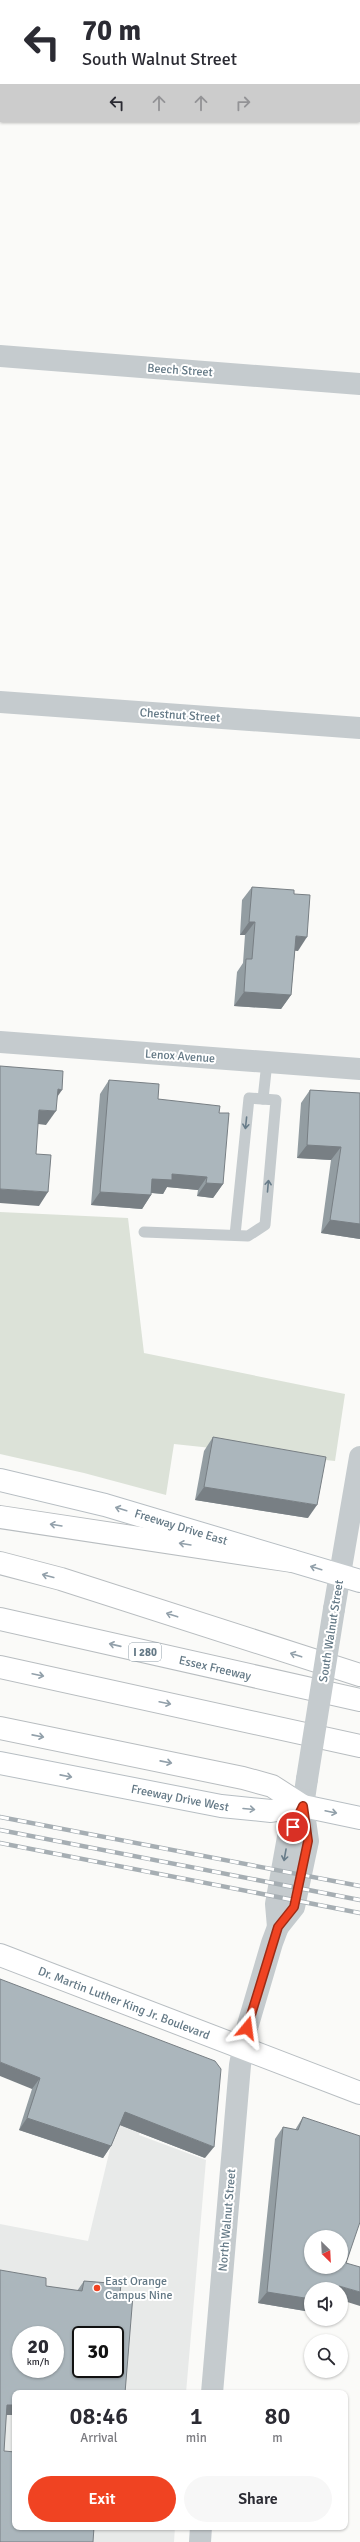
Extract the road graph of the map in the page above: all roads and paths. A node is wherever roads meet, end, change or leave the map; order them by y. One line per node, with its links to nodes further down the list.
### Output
1 (0, 356): 2 (street, Beech Street)
2 (360, 384)
3 (0, 702): 4 (street, Chestnut Street)
4 (360, 728)
5 (0, 1042): 6 (street, Lenox Avenue)
6 (267, 1062): 7 (street, Lenox Avenue); 8 (lane)
7 (360, 1070)
8 (263, 1099): 10 (lane, one-way to 10); 10 (lane, one-way to 8)
9 (144, 1232): 10 (lane)
10 (235, 1235)
11 (360, 1457): 16 (street, South Walnut Street)
12 (0, 1480): 14 (main road, Freeway Drive East, one-way to 12)
13 (0, 1516): 14 (main road, one-way to 13)
14 (292, 1561): 16 (main road, Freeway Drive East, one-way to 14)
15 (0, 1563): 19 (main road, one-way to 15)
16 (350, 1578): 24 (street, South Walnut Street, bridge)
17 (0, 1619): 20 (main road, Essex Freeway / I 280, one-way to 17)
18 (0, 1667): 22 (main road, one-way to 22)
19 (360, 1675)
20 (360, 1700)
21 (0, 1728): 24 (main road, one-way to 24)
22 (360, 1746)
23 (0, 1763): 24 (main road, Freeway Drive West, one-way to 24)
24 (303, 1806): 25 (main road, Freeway Drive West, one-way to 25); 27 (street, South Walnut Street)
25 (360, 1818)
26 (0, 1955): 27 (main road, Dr. Martin Luther King Jr. Boulevard)
27 (242, 2048): 28 (main road, Dr. Martin Luther King Jr. Boulevard); 29 (street, North Walnut Street)
28 (360, 2093)
29 (212, 2390)
30 (201, 2530): 31 (street)
31 (200, 2542)

